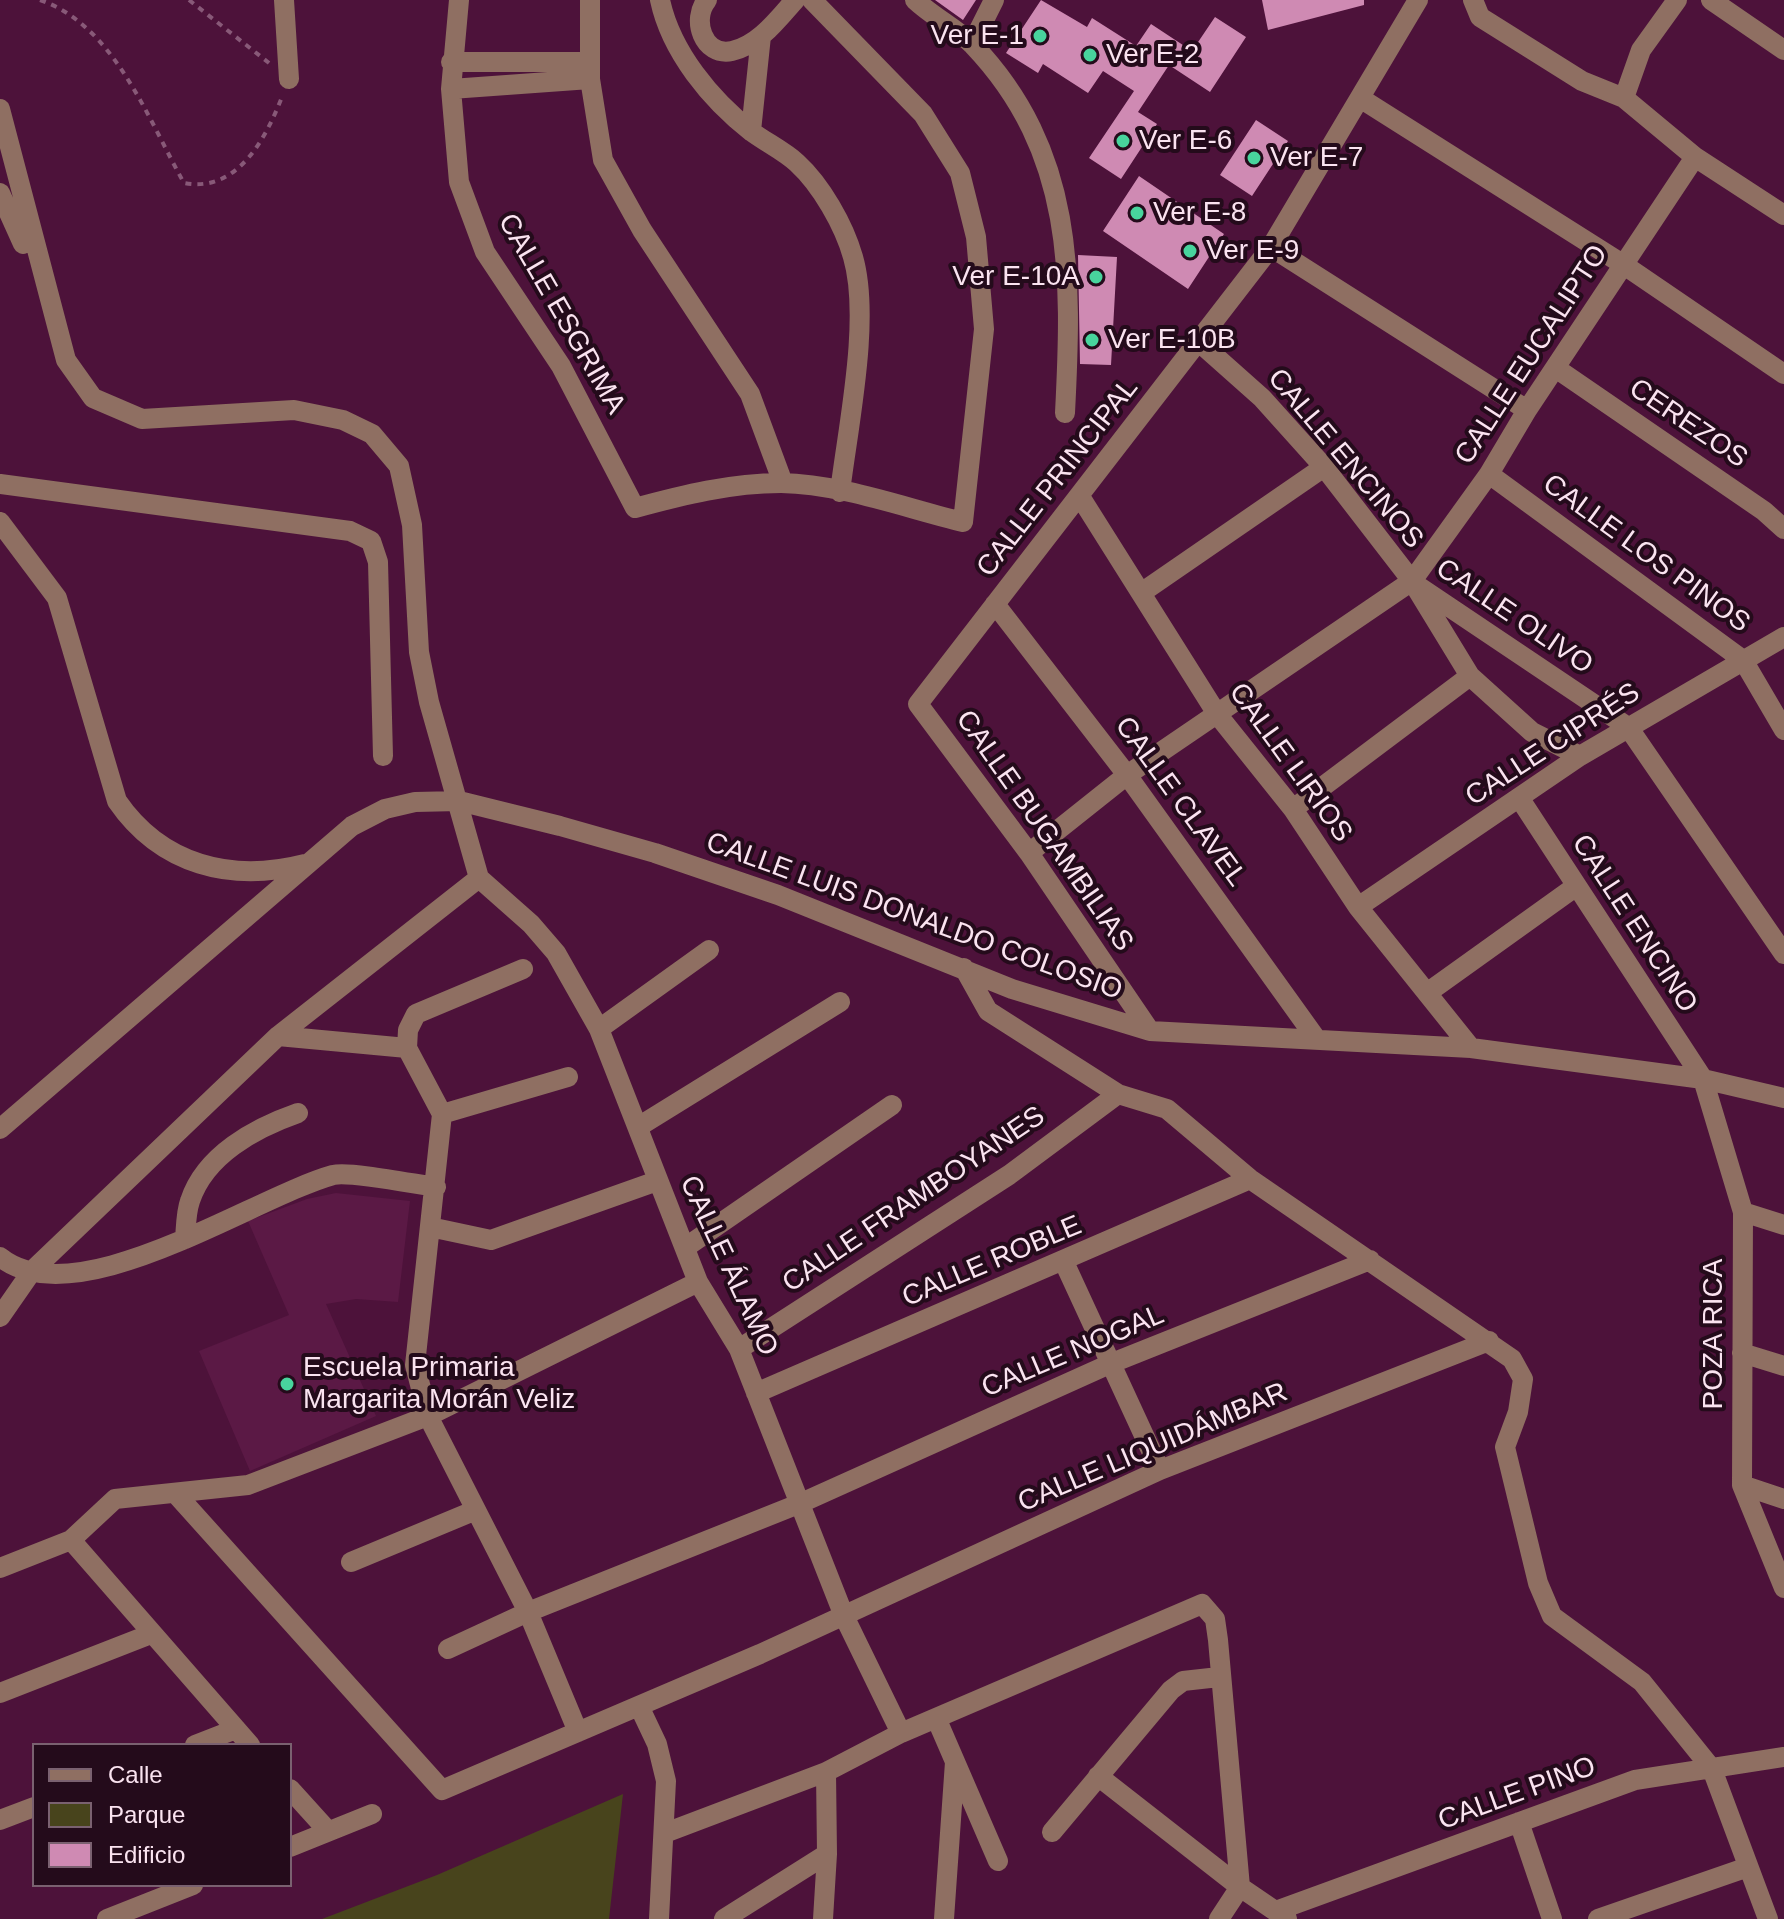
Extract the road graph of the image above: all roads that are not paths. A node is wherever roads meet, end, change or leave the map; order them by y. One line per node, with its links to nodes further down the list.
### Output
1 (284, 0): 19 (street)
2 (459, 0): 17 (street, CALLE ESGRIMA)
3 (590, 0): 18 (street)
4 (660, 0): 24 (street)
5 (707, 0): 14 (street)
6 (795, 0): 14 (street)
7 (812, 0): 40 (street)
8 (915, 0): 15 (street)
9 (994, 0): 15 (street)
10 (1418, 0): 21 (street, CALLE PRINCIPAL)
11 (1473, 0): 22 (street)
12 (1711, 0): 16 (street)
13 (1675, 2): 22 (street)
14 (761, 36): 24 (street)
15 (972, 44): 35 (street)
16 (1784, 50)
17 (451, 62): 18 (street); 20 (street, CALLE ESGRIMA)
18 (589, 70): 20 (street); 38 (street)
19 (289, 79)
20 (451, 89): 38 (street, CALLE ESGRIMA)
21 (1360, 98): 28 (street, CALLE PRINCIPAL); 29 (street)
22 (1624, 98): 25 (street)
23 (0, 109): 30 (street)
24 (751, 131): 40 (street)
25 (1695, 157): 27 (street); 29 (street, CALLE EUCALIPTO)
26 (0, 193): 30 (street)
27 (1784, 215)
28 (1271, 247): 31 (street, CALLE PRINCIPAL); 34 (street)
29 (1624, 265): 32 (street, CALLE EUCALIPTO); 33 (street)
30 (47, 300): 58 (street)
31 (1199, 342): 36 (street, CALLE ENCINOS); 41 (street, CALLE PRINCIPAL)
32 (1557, 369): 34 (street, CALLE EUCALIPTO); 43 (street, CEREZOS)
33 (1784, 374)
34 (1527, 410): 37 (street, CALLE EUCALIPTO)
35 (1065, 413)
36 (1324, 467): 44 (street, CALLE ENCINOS); 45 (street)
37 (1489, 474): 44 (street, CALLE EUCALIPTO); 48 (street, CALLE LOS PINOS)
38 (783, 483): 40 (street)
39 (0, 484): 54 (street)
40 (840, 492)
41 (1081, 498): 45 (street, CALLE LIRIOS); 46 (street, CALLE PRINCIPAL)
42 (0, 522): 61 (street)
43 (1784, 529)
44 (1412, 581): 49 (street, CALLE OLIVO); 51 (street, CALLE EUCALIPTO); 52 (street, CALLE OLIVO)
45 (1141, 593): 51 (street, CALLE LIRIOS)
46 (995, 604): 50 (street, CALLE PRINCIPAL); 56 (street, CALLE CLAVEL)
47 (1784, 637): 48 (street, CALLE CIPRÉS)
48 (1743, 660): 52 (street, CALLE CIPRÉS); 53 (street, CALLE LOS PINOS)
49 (1470, 676): 55 (street, CALLE OLIVO); 59 (street)
50 (918, 704): 60 (street, CALLE BUGAMBILIAS)
51 (1217, 714): 56 (street, CALLE EUCALIPTO); 59 (street, CALLE LIRIOS)
52 (1628, 727): 55 (street, CALLE CIPRÉS); 66 (street)
53 (1784, 730)
54 (383, 756)
55 (1580, 756): 57 (street, CALLE CIPRÉS)
56 (1127, 775): 60 (street, CALLE EUCALIPTO); 74 (street, CALLE CLAVEL)
57 (1520, 799): 63 (street, CALLE ENCINO); 64 (street, CALLE CIPRÉS)
58 (459, 801): 61 (street, CALLE LUIS DONALDO COLOSIO); 62 (street); 67 (street, CALLE LUIS DONALDO COLOSIO)
59 (1293, 809): 64 (street, CALLE LIRIOS)
60 (1029, 853): 72 (street, CALLE BUGAMBILIAS)
61 (311, 863): 85 (street, CALLE LUIS DONALDO COLOSIO)
62 (479, 878): 71 (street, CALLE ÁLAMO); 73 (street)
63 (1575, 887): 69 (street); 78 (street, CALLE ENCINO)
64 (1358, 907): 69 (street, CALLE LIRIOS)
65 (709, 950): 71 (street)
66 (1784, 954)
67 (964, 968): 72 (street, CALLE LUIS DONALDO COLOSIO); 79 (street)
68 (523, 969): 75 (street)
69 (1427, 993): 76 (street, CALLE LIRIOS)
70 (840, 1002): 84 (street)
71 (599, 1029): 84 (street, CALLE ÁLAMO)
72 (1150, 1031): 74 (street, CALLE LUIS DONALDO COLOSIO)
73 (278, 1036): 75 (street); 97 (street)
74 (1315, 1037): 76 (street, CALLE LUIS DONALDO COLOSIO)
75 (407, 1048): 83 (street)
76 (1471, 1048): 78 (street, CALLE LUIS DONALDO COLOSIO)
77 (568, 1077): 83 (street)
78 (1703, 1079): 80 (street, CALLE LUIS DONALDO COLOSIO); 89 (street, POZA RICA)
79 (1118, 1094): 86 (street); 101 (street, CALLE FRAMBOYANES)
80 (1784, 1098)
81 (892, 1105): 93 (street)
82 (298, 1113): 92 (street)
83 (442, 1114): 88 (street)
84 (638, 1127): 87 (street, CALLE ÁLAMO)
85 (0, 1129)
86 (1250, 1179): 95 (street); 96 (street, CALLE ROBLE)
87 (657, 1181): 91 (street); 93 (street, CALLE ÁLAMO)
88 (436, 1187): 91 (street); 92 (street)
89 (1743, 1212): 90 (street); 102 (street, POZA RICA)
90 (1784, 1225)
91 (430, 1227): 106 (street)
92 (185, 1239): 97 (street)
93 (686, 1247): 98 (street, CALLE ÁLAMO)
94 (0, 1257): 97 (street)
95 (1370, 1260): 100 (street); 103 (street, CALLE NOGAL)
96 (1064, 1262): 103 (street); 105 (street, CALLE ROBLE)
97 (32, 1271): 99 (street)
98 (698, 1282): 101 (street, CALLE ÁLAMO); 106 (street)
99 (0, 1317)
100 (1489, 1341): 107 (street, CALLE LIQUIDÁMBAR); 132 (street)
101 (739, 1349): 105 (street, CALLE ÁLAMO)
102 (1742, 1353): 104 (street); 108 (street, POZA RICA)
103 (1112, 1363): 107 (street); 111 (street, CALLE NOGAL)
104 (1784, 1366)
105 (756, 1393): 111 (street, CALLE ÁLAMO)
106 (428, 1416): 109 (street); 112 (street)
107 (1160, 1470): 118 (street, CALLE LIQUIDÁMBAR)
108 (1742, 1485): 110 (street); 116 (street, POZA RICA)
109 (176, 1494): 113 (street); 126 (street, CALLE LIQUIDÁMBAR)
110 (1784, 1499)
111 (801, 1503): 117 (street, CALLE NOGAL); 118 (street, CALLE ÁLAMO)
112 (476, 1510): 114 (street); 117 (street)
113 (71, 1540): 115 (street); 119 (street)
114 (351, 1562)
115 (0, 1568)
116 (1784, 1588)
117 (528, 1612): 120 (street, CALLE NOGAL); 126 (street)
118 (844, 1616): 123 (street, CALLE LIQUIDÁMBAR); 127 (street, CALLE ÁLAMO)
119 (151, 1634): 122 (street); 125 (street)
120 (448, 1649)
121 (1219, 1677): 124 (street); 134 (street); 148 (street)
122 (0, 1693)
123 (639, 1706): 126 (street, CALLE LIQUIDÁMBAR); 142 (street)
124 (937, 1720): 127 (street); 131 (street)
125 (236, 1729): 128 (street); 129 (street)
126 (578, 1732)
127 (901, 1733): 133 (street)
128 (200, 1743)
129 (248, 1743)
130 (1784, 1757): 132 (street, CALLE PINO)
131 (955, 1762): 145 (street); 154 (street)
132 (1712, 1769): 139 (street, CALLE PINO); 146 (street)
133 (826, 1772): 142 (street); 144 (street)
134 (1098, 1776): 141 (street); 148 (street)
135 (292, 1791): 140 (street)
136 (32, 1808): 138 (street)
137 (372, 1814): 140 (street)
138 (0, 1820)
139 (1519, 1822): 149 (street, CALLE PINO); 156 (street)
140 (328, 1831): 143 (street)
141 (1052, 1832)
142 (665, 1833): 151 (street)
143 (292, 1846)
144 (827, 1854): 152 (street); 153 (street)
145 (998, 1861)
146 (1748, 1867): 157 (street); 158 (street)
147 (188, 1887): 150 (street)
148 (1240, 1887): 149 (street); 155 (street)
149 (1282, 1915)
150 (107, 1919)
151 (659, 1919)
152 (724, 1919)
153 (823, 1919)
154 (944, 1919)
155 (1219, 1919)
156 (1552, 1919)
157 (1598, 1919)
158 (1768, 1919)

